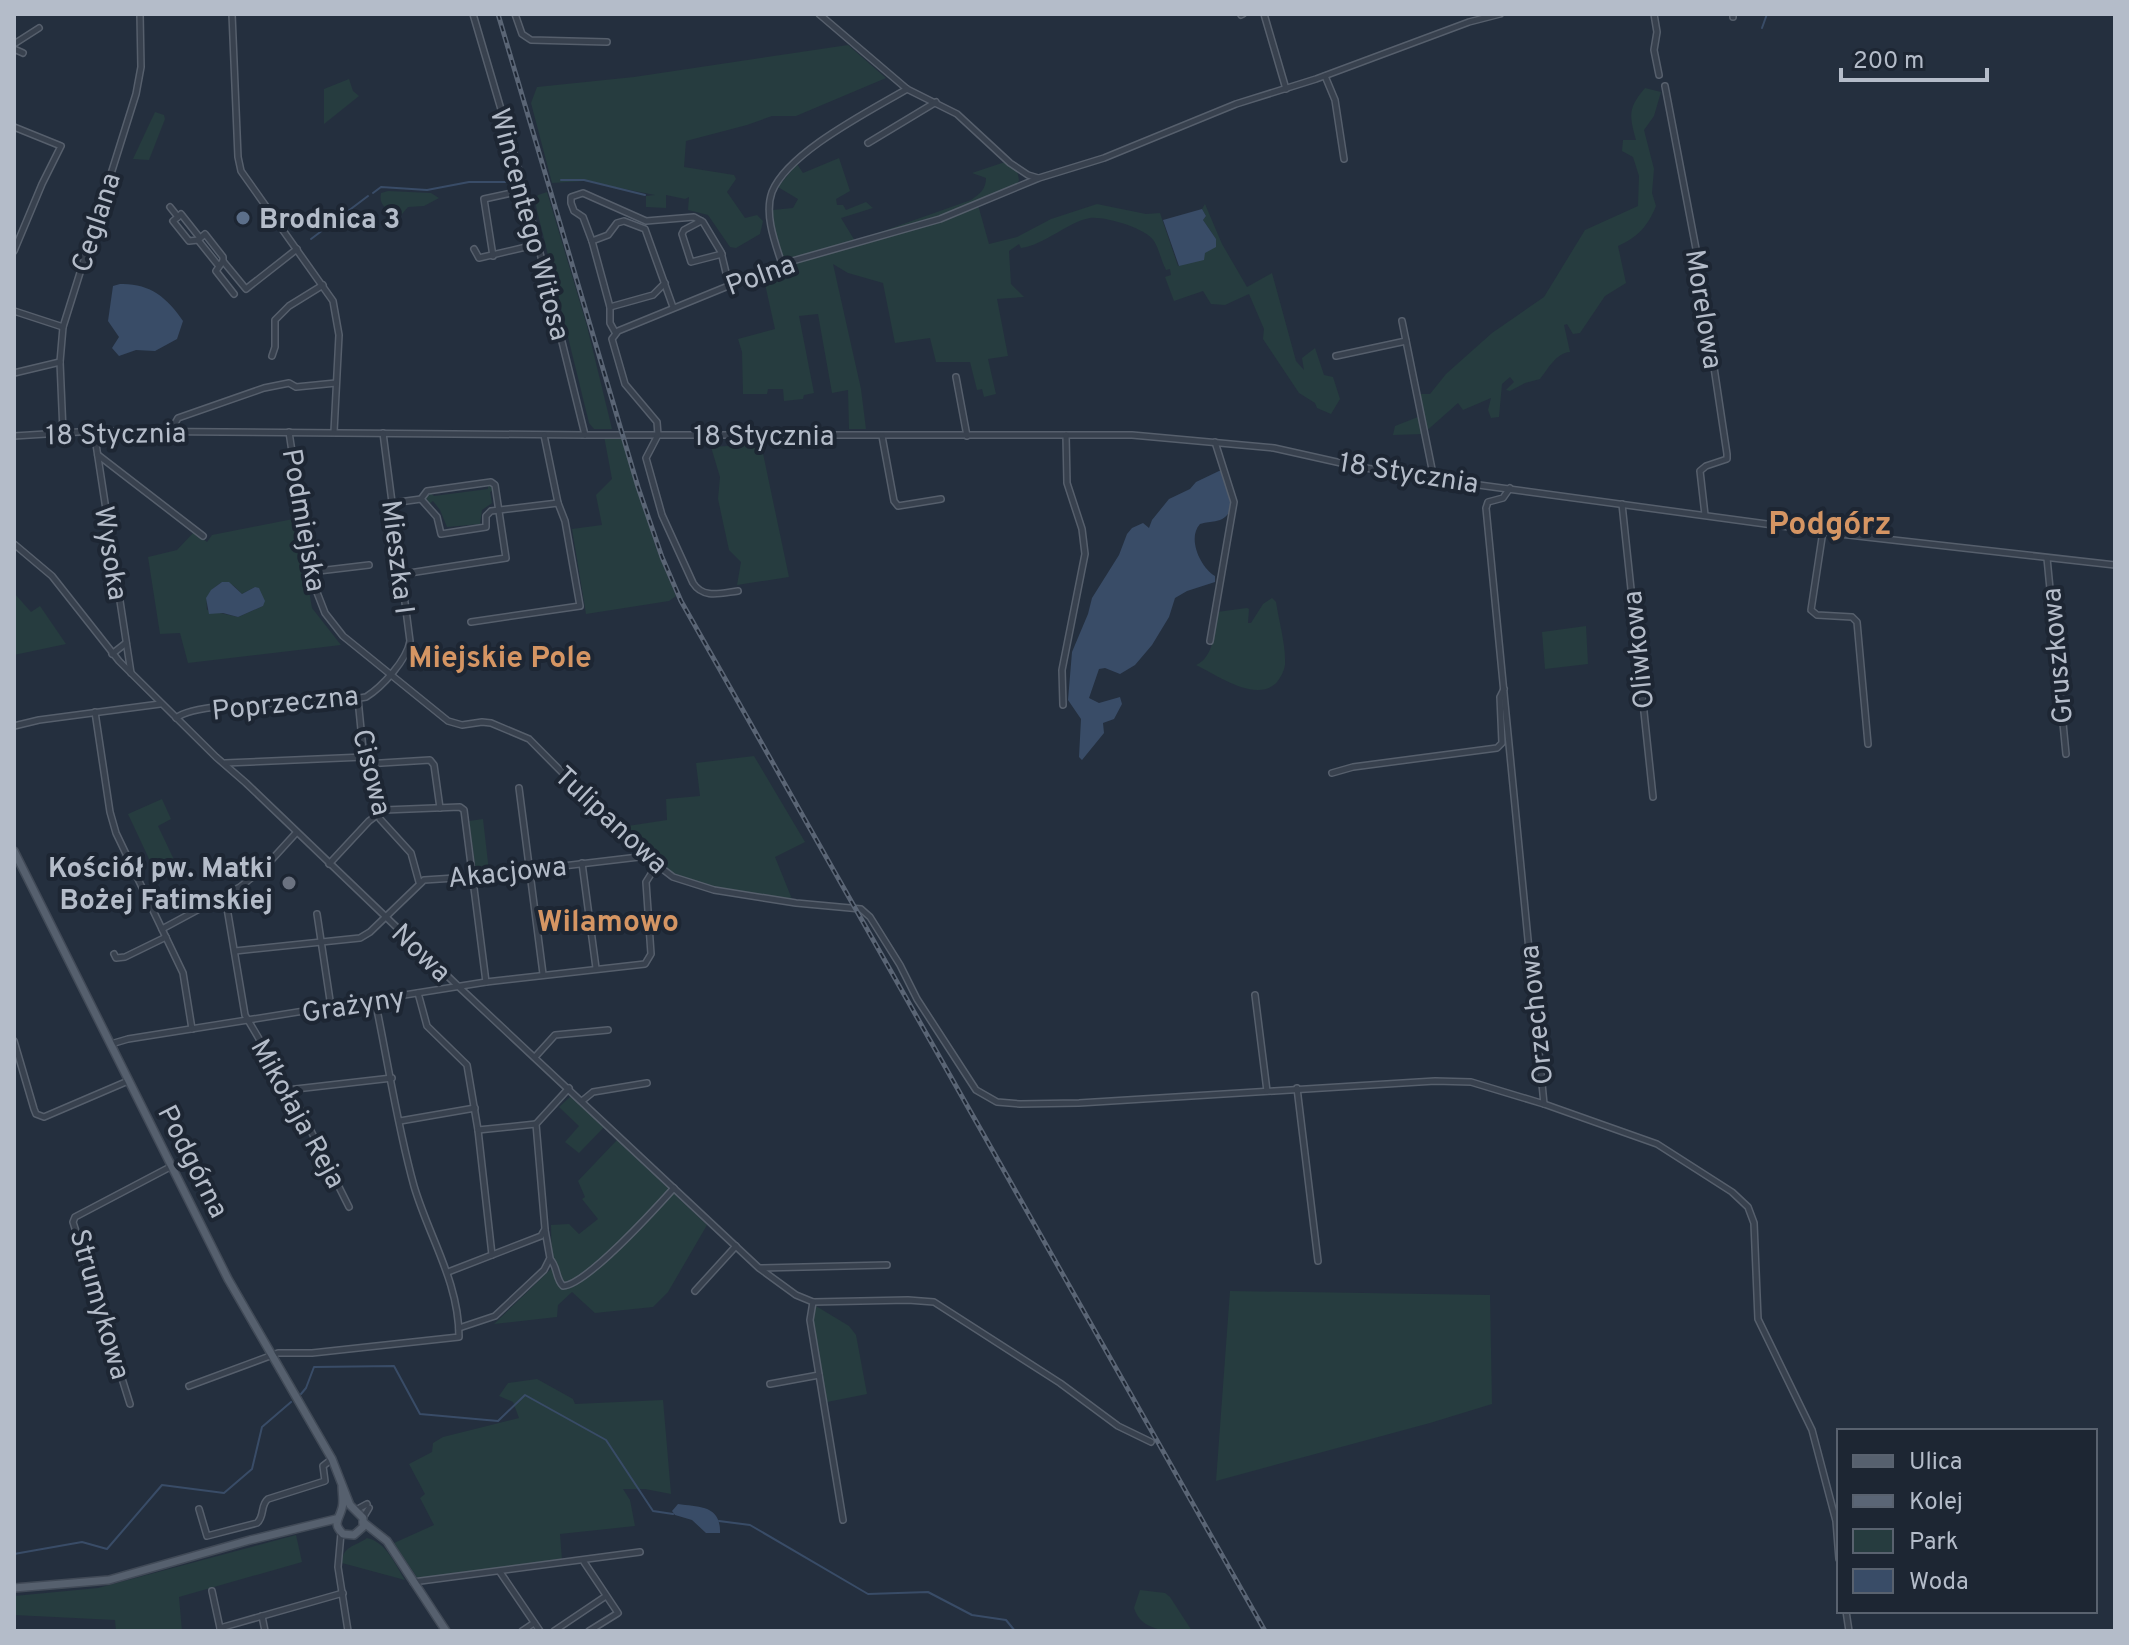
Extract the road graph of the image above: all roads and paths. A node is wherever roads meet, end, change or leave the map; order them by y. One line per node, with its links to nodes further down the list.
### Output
1 (140, 14): 49 (street, Ceglana)
2 (232, 14): 34 (street)
3 (473, 14): 25 (street, Wincentego Witosa)
4 (515, 14): 10 (street)
5 (819, 14): 16 (street)
6 (1264, 14): 17 (street)
7 (1500, 14): 14 (street, Polna)
8 (1654, 14): 13 (street)
9 (39, 28): 11 (street)
10 (607, 42)
11 (14, 46): 12 (street)
12 (23, 53)
13 (1659, 75)
14 (1325, 76): 17 (street, Polna); 21 (street)
15 (1665, 86): 81 (street, Morelowa)
16 (907, 89): 18 (street); 40 (street)
17 (1286, 89): 23 (street, Polna)
18 (936, 102): 20 (street); 22 (street)
19 (14, 127): 36 (street)
20 (868, 143)
21 (1344, 159)
22 (1020, 170): 23 (street); 24 (street)
23 (1039, 178): 24 (street, Polna)
24 (1020, 186): 40 (street, Polna)
25 (525, 190): 33 (street, Wincentego Witosa); 38 (street)
26 (170, 207): 27 (street)
27 (178, 217): 31 (street); 31 (street)
28 (689, 217): 29 (street); 30 (street); 32 (street)
29 (702, 221): 30 (street); 37 (street)
30 (695, 224): 37 (street)
31 (199, 239): 39 (street)
32 (592, 241): 41 (street); 45 (street)
33 (539, 244): 38 (street); 65 (street, Wincentego Witosa)
34 (297, 249): 39 (street); 42 (street)
35 (474, 249): 38 (street)
36 (14, 251)
37 (722, 254): 43 (street)
38 (493, 256)
39 (220, 263): 44 (street)
40 (782, 264): 43 (street, Polna)
41 (665, 283): 45 (street); 46 (street)
42 (323, 285): 52 (street); 57 (street)
43 (729, 285): 46 (street, Polna)
44 (234, 294)
45 (610, 307): 50 (street)
46 (673, 307): 50 (street, Polna)
47 (14, 311): 49 (street)
48 (1402, 321): 51 (street)
49 (63, 327): 54 (street, Ceglana)
50 (615, 332): 66 (street)
51 (1406, 341): 53 (street); 73 (street)
52 (272, 356)
53 (1336, 356)
54 (60, 362): 55 (street); 59 (street, Ceglana)
55 (14, 373)
56 (956, 377): 70 (street)
57 (336, 383): 61 (street); 62 (street)
58 (94, 431): 59 (street, 18 Stycznia); 62 (street, 18 Stycznia); 72 (street, Wysoka)
59 (63, 432): 68 (street, 18 Stycznia)
60 (289, 432): 61 (street, 18 Stycznia); 62 (street, 18 Stycznia); 88 (street, Podmiejska)
61 (334, 432): 63 (street, 18 Stycznia)
62 (170, 433)
63 (383, 433): 64 (street, 18 Stycznia); 77 (street, Mieszka I)
64 (544, 435): 65 (street, 18 Stycznia); 78 (street)
65 (585, 435): 66 (street, 18 Stycznia)
66 (658, 435): 69 (street, 18 Stycznia); 90 (street)
67 (1066, 435): 70 (street, 18 Stycznia); 71 (street, 18 Stycznia); 100 (street)
68 (14, 436)
69 (882, 436): 70 (street, 18 Stycznia); 76 (street)
70 (967, 436)
71 (1215, 442): 73 (street, 18 Stycznia); 92 (street)
72 (97, 454): 83 (street); 93 (street, Wysoka)
73 (1434, 479): 74 (street, 18 Stycznia)
74 (1510, 488): 79 (street, 18 Stycznia); 97 (street, Orzechowa)
75 (421, 499): 77 (street); 80 (street); 80 (street)
76 (941, 499)
77 (392, 503): 89 (street, Mieszka I)
78 (558, 503): 80 (street); 91 (street)
79 (1622, 504): 81 (street, 18 Stycznia); 110 (street, Oliwkowa)
80 (499, 509): 89 (street)
81 (1705, 515): 82 (street, 18 Stycznia)
82 (1823, 531): 85 (street, 18 Stycznia); 104 (street)
83 (203, 536)
84 (14, 544): 94 (street, Nowa)
85 (2047, 558): 87 (street, 18 Stycznia); 105 (street, Gruszkowa)
86 (369, 565): 88 (street)
87 (2115, 565)
88 (310, 572): 96 (street, Podmiejska)
89 (403, 574): 96 (street, Mieszka I)
90 (738, 591)
91 (471, 622)
92 (1210, 641)
93 (126, 643): 94 (street); 95 (street, Wysoka)
94 (112, 654): 95 (street, Nowa)
95 (131, 674): 99 (street, Nowa)
96 (389, 674): 98 (street, Poprzeczna); 115 (street, Tulipanowa)
97 (1505, 688): 108 (street); 153 (street, Orzechowa)
98 (358, 699): 102 (street, Poprzeczna); 106 (street, Cisowa)
99 (161, 704): 101 (street); 102 (street, Nowa)
100 (1063, 705)
101 (95, 712): 103 (street); 125 (street)
102 (176, 718): 107 (street, Nowa)
103 (14, 726)
104 (1868, 744)
105 (2066, 754)
106 (364, 760): 107 (street); 111 (street); 112 (street, Cisowa)
107 (223, 763): 113 (street, Nowa)
108 (1332, 773)
109 (519, 788): 119 (street)
110 (1653, 797)
111 (440, 808): 112 (street); 120 (street)
112 (378, 813): 117 (street); 121 (street, Cisowa)
113 (297, 833): 117 (street, Nowa); 122 (street)
114 (14, 851): 142 (main road, Podgórna)
115 (643, 854): 116 (street, Akacjowa); 118 (street, Tulipanowa)
116 (582, 863): 119 (street, Akacjowa); 130 (street)
117 (329, 864): 124 (street, Nowa)
118 (656, 866): 130 (street, Grażyny); 152 (street, Tulipanowa)
119 (529, 871): 120 (street, Akacjowa); 131 (street)
120 (471, 877): 121 (street, Akacjowa); 132 (street)
121 (419, 882): 124 (street, Akacjowa)
122 (225, 896): 125 (street); 128 (street, Mikołaja Reja)
123 (317, 914): 127 (street)
124 (386, 917): 127 (street, Akacjowa); 133 (street, Nowa)
125 (162, 929): 126 (street)
126 (166, 937): 129 (street); 139 (street)
127 (321, 943): 128 (street, Akacjowa); 137 (street)
128 (235, 951): 138 (street, Mikołaja Reja)
129 (114, 954)
130 (596, 968): 131 (street, Grażyny)
131 (543, 974): 132 (street, Grażyny)
132 (486, 982): 133 (street, Grażyny)
133 (459, 987): 134 (street, Grażyny); 143 (street, Nowa)
134 (418, 993): 136 (street, Grażyny); 154 (street)
135 (1255, 995): 150 (street)
136 (375, 1000): 137 (street, Grażyny); 144 (street)
137 (331, 1007): 138 (street, Grażyny)
138 (247, 1020): 139 (street, Grażyny); 149 (street, Mikołaja Reja)
139 (192, 1029): 142 (street, Grażyny)
140 (608, 1030): 143 (street)
141 (14, 1041): 145 (street)
142 (111, 1044): 145 (main road, Podgórna)
143 (535, 1057): 147 (street, Nowa)
144 (392, 1078): 149 (street); 155 (street)
145 (128, 1081): 158 (main road, Podgórna)
146 (647, 1083): 151 (street)
147 (569, 1088): 151 (street, Nowa); 156 (street)
148 (1297, 1088): 150 (street, Orzechowa); 153 (street, Orzechowa); 165 (street)
149 (287, 1090): 160 (street, Mikołaja Reja)
150 (1267, 1091): 152 (street, Orzechowa)
151 (582, 1101): 159 (street, Nowa)
152 (997, 1102)
153 (1544, 1104): 186 (street)
154 (475, 1108): 155 (street); 157 (street)
155 (400, 1121): 168 (street)
156 (536, 1124): 157 (street); 161 (street)
157 (478, 1130): 163 (street)
158 (172, 1166): 172 (main road, Podgórna); 176 (street, Strumykowa)
159 (675, 1188): 162 (street, Nowa); 164 (street)
160 (349, 1207)
161 (545, 1229): 163 (street); 164 (street)
162 (736, 1246): 167 (street, Nowa); 169 (street)
163 (492, 1255): 168 (street)
164 (550, 1258): 171 (street)
165 (1318, 1261)
166 (887, 1265): 167 (street)
167 (759, 1268): 170 (street, Nowa)
168 (448, 1272): 171 (street)
169 (695, 1291)
170 (813, 1302): 173 (street); 177 (street)
171 (459, 1328): 172 (street)
172 (272, 1355): 175 (street); 178 (main road, Podgórna)
173 (819, 1375): 174 (street); 183 (street)
174 (770, 1384)
175 (189, 1386)
176 (130, 1404)
177 (1151, 1442)
178 (332, 1459): 179 (main road, Podgórna); 180 (street)
179 (342, 1486): 181 (main road, Podgórna); 184 (main road, Podgórna)
180 (199, 1509)
181 (355, 1510): 182 (main road, Podgórna); 182 (street); 184 (main road)
182 (363, 1520): 185 (main road); 187 (main road)
183 (843, 1520)
184 (339, 1523): 185 (main road); 189 (street); 193 (main road)
185 (355, 1534): 187 (main road); 189 (street)
186 (1837, 1542)
187 (392, 1550): 192 (main road)
188 (640, 1552): 190 (street)
189 (339, 1555): 195 (street)
190 (583, 1561): 191 (street); 196 (street)
191 (500, 1572): 192 (street); 198 (street)
192 (413, 1582): 202 (main road)
193 (14, 1588)
194 (212, 1591): 199 (street)
195 (343, 1593): 197 (street); 201 (street)
196 (606, 1596): 205 (street); 206 (street)
197 (262, 1616): 199 (street); 200 (street)
198 (534, 1623): 203 (street); 204 (street)
199 (220, 1630)
200 (265, 1631)
201 (348, 1631)
202 (446, 1631)
203 (522, 1631)
204 (540, 1631)
205 (554, 1631)
206 (589, 1631)

